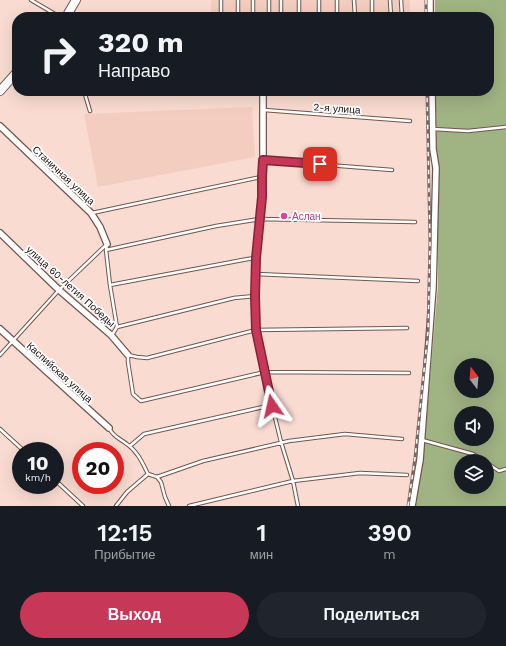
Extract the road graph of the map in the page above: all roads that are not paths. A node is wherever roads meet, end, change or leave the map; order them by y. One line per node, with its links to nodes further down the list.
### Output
1 (30, 0): 17 (lane)
2 (76, 0): 18 (main road)
3 (80, 0): 19 (main road)
4 (221, 0): 20 (lane)
5 (238, 0): 21 (lane)
6 (253, 0): 22 (lane)
7 (269, 0): 23 (lane)
8 (281, 0): 24 (lane)
9 (299, 0): 25 (lane)
10 (319, 0): 26 (lane)
11 (337, 0): 27 (lane)
12 (354, 0): 28 (lane)
13 (372, 0): 29 (lane)
14 (390, 0): 30 (lane)
15 (401, 0): 31 (lane)
16 (430, 0): 32 (street)
17 (51, 12)
18 (69, 12)
19 (74, 12)
20 (221, 12)
21 (238, 12)
22 (253, 12)
23 (269, 12)
24 (281, 12)
25 (299, 12)
26 (320, 12)
27 (337, 12)
28 (355, 12)
29 (372, 12)
30 (391, 12)
31 (402, 12)
32 (430, 12)
33 (12, 78): 35 (main road)
34 (12, 84): 36 (main road)
35 (0, 91)
36 (0, 96)
37 (86, 96): 41 (lane)
38 (263, 96): 40 (street)
39 (432, 96): 45 (street)
40 (264, 110): 42 (lane, 2-я улица); 46 (street)
41 (90, 111)
42 (410, 121)
43 (0, 126): 49 (street, Станичная улица)
44 (506, 127): 45 (lane)
45 (432, 129): 75 (street)
46 (263, 160): 47 (lane); 48 (street)
47 (392, 170)
48 (262, 177): 49 (lane); 50 (street)
49 (91, 213): 53 (street, Станичная улица)
50 (260, 219): 51 (lane); 54 (lane); 55 (street)
51 (415, 222)
52 (0, 233): 59 (street, улица 60-летия Победы)
53 (107, 244): 54 (lane); 59 (lane)
54 (106, 250): 58 (lane)
55 (256, 258): 56 (street); 58 (lane)
56 (256, 274): 57 (lane); 60 (street)
57 (418, 281)
58 (110, 285): 61 (lane)
59 (59, 290): 65 (street, улица 60-летия Победы); 66 (lane)
60 (255, 296): 61 (lane); 64 (street)
61 (117, 327): 65 (lane)
62 (408, 328): 64 (lane)
63 (0, 329): 66 (street, Каспийская улица)
64 (256, 330): 68 (lane); 69 (lane)
65 (111, 335): 68 (street, улица 60-летия Победы)
66 (13, 341): 67 (lane); 72 (street, Каспийская улица)
67 (0, 355)
68 (128, 355): 69 (lane)
69 (265, 372): 70 (lane); 71 (lane)
70 (409, 372)
71 (272, 406): 77 (lane); 78 (lane)
72 (109, 428): 78 (lane)
73 (0, 429): 76 (lane)
74 (402, 439): 77 (lane)
75 (422, 440): 79 (lane); 92 (street)
76 (14, 442)
77 (281, 442): 84 (lane); 85 (lane)
78 (130, 446): 82 (lane)
79 (473, 454)
80 (494, 467): 81 (lane)
81 (506, 469)
82 (148, 474): 84 (lane); 88 (lane)
83 (407, 475): 85 (lane)
84 (157, 477): 89 (lane)
85 (293, 482): 90 (lane); 91 (lane)
86 (64, 489): 87 (lane)
87 (82, 506)
88 (116, 506)
89 (169, 506)
90 (189, 506)
91 (298, 506)
92 (412, 506)

